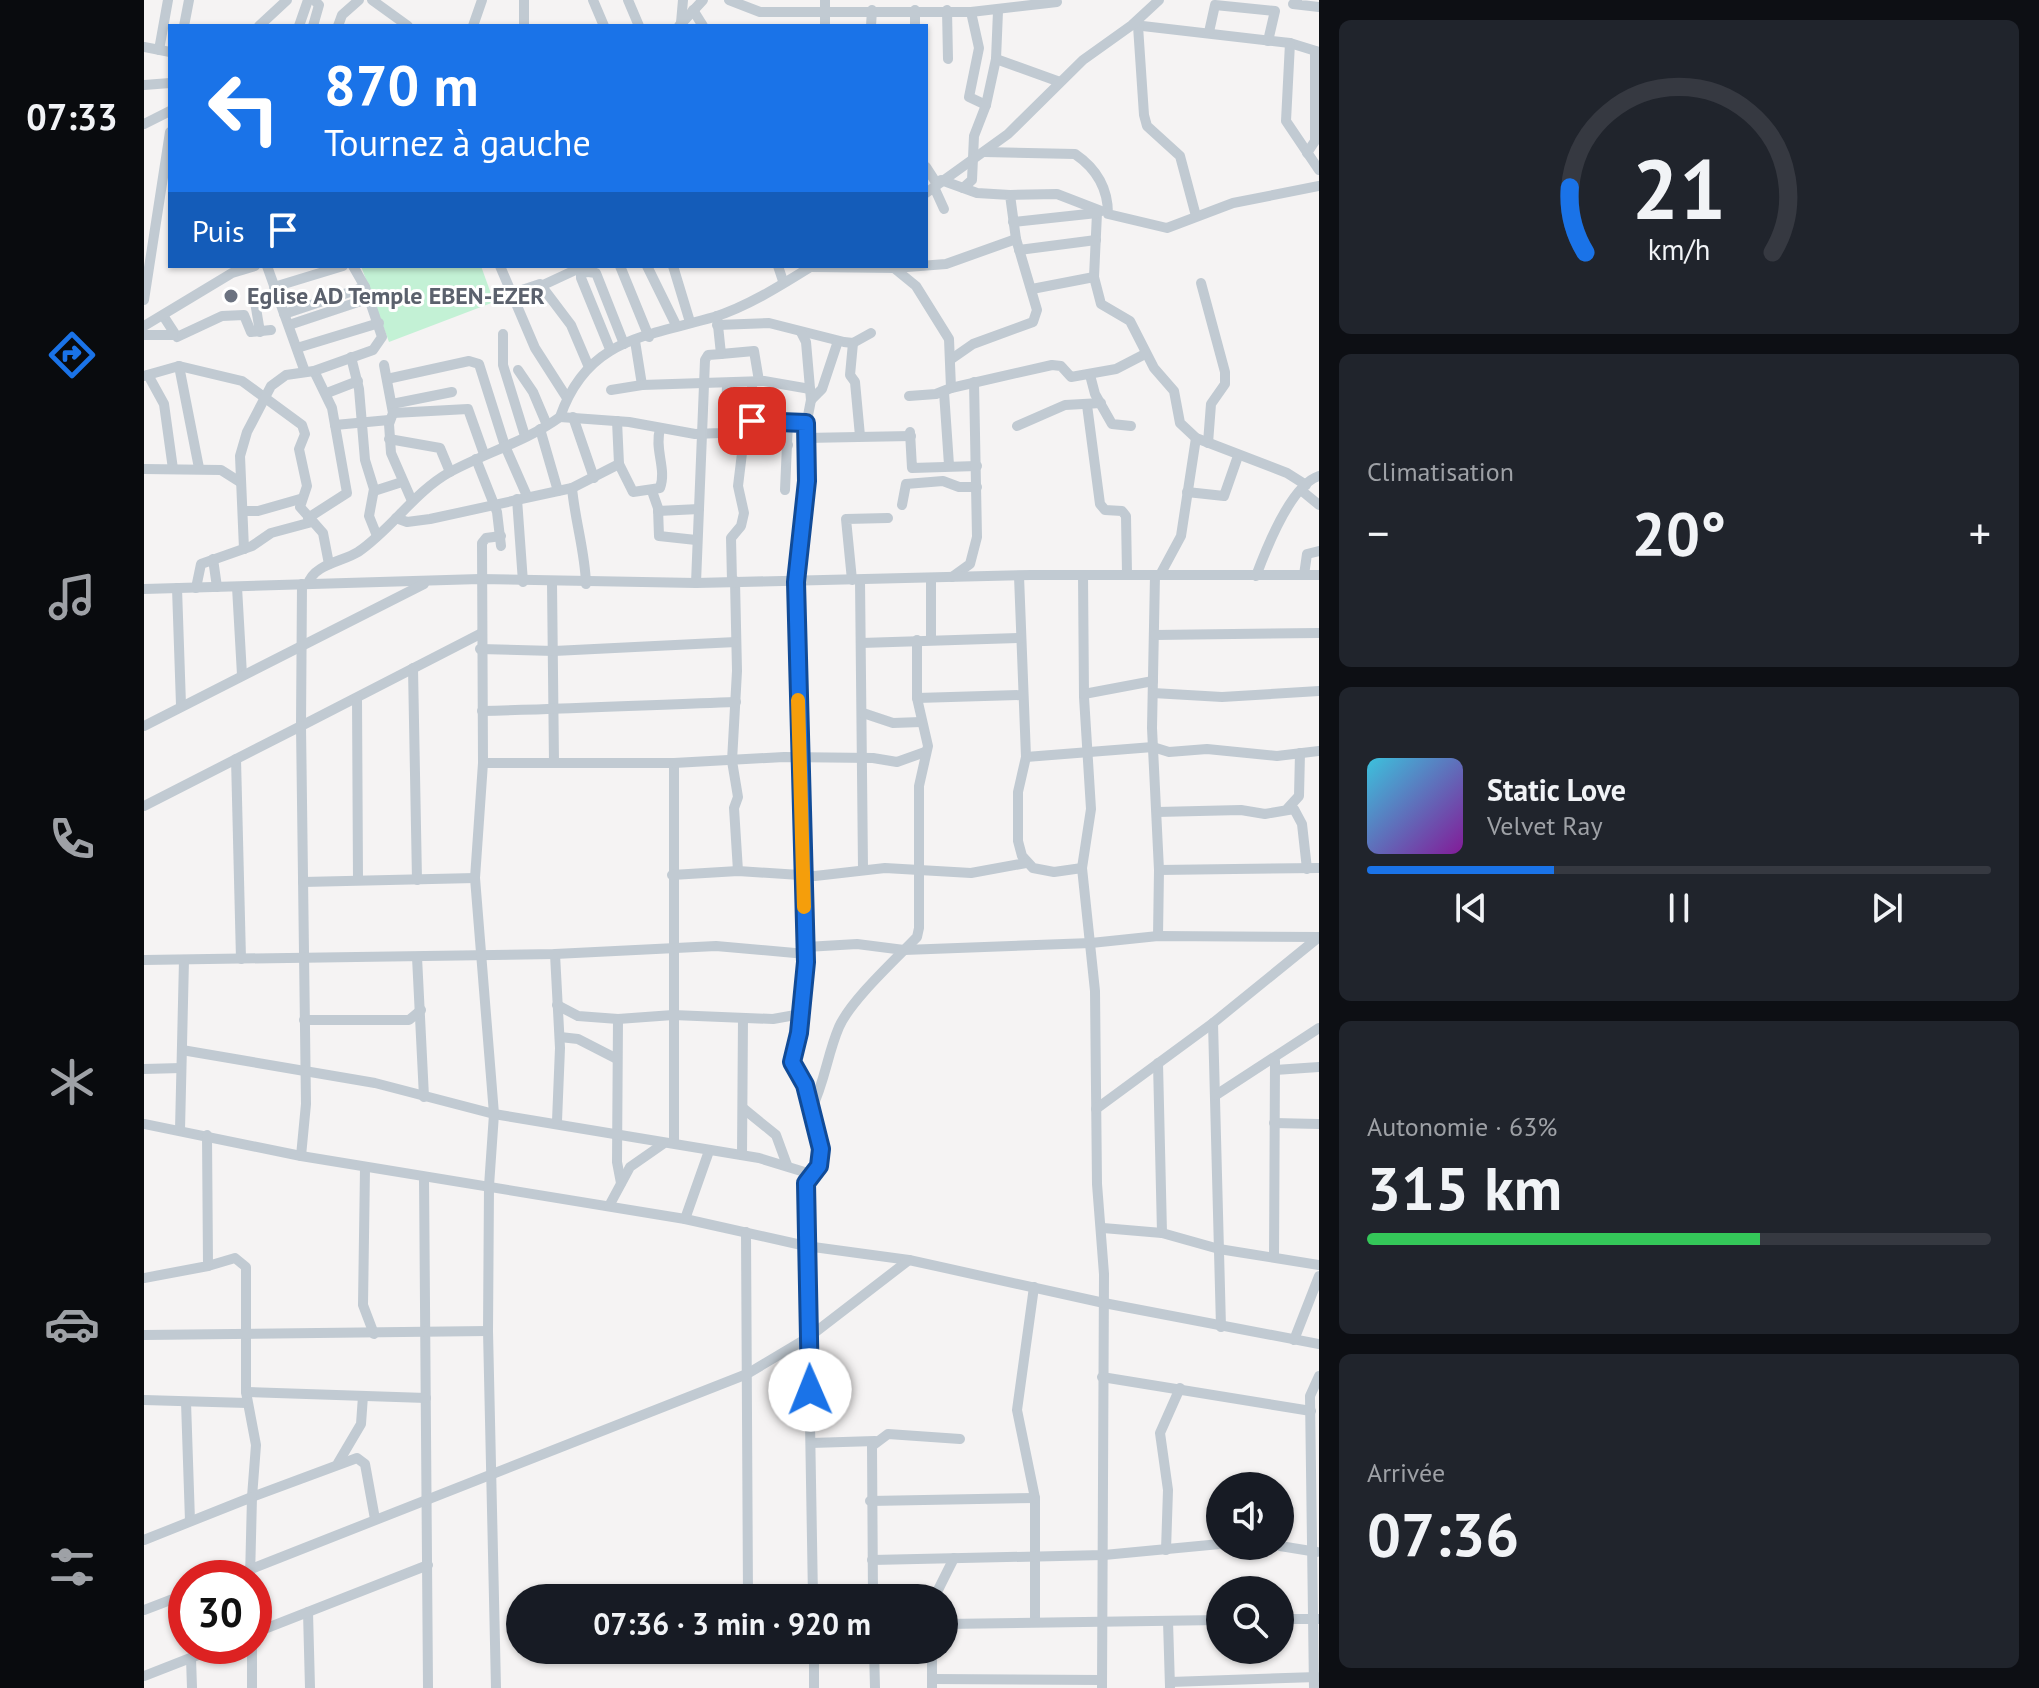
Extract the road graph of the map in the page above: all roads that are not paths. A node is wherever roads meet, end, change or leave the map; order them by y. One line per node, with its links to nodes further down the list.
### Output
1 (168, 0): 49 (street)
2 (189, 0): 29 (street)
3 (287, 0): 30 (street)
4 (308, 0): 31 (street)
5 (314, 0): 32 (street)
6 (359, 0): 33 (street)
7 (372, 0): 34 (street)
8 (482, 0): 35 (street)
9 (524, 0): 36 (street)
10 (593, 0): 37 (street)
11 (628, 0): 38 (street)
12 (683, 0): 39 (street)
13 (703, 0): 24 (street)
14 (729, 0): 18 (street)
15 (1159, 0): 44 (street)
16 (1057, 2): 27 (street)
17 (1295, 2): 21 (street); 23 (street)
18 (796, 5): 19 (street)
19 (825, 5): 20 (street)
20 (851, 5): 25 (street)
21 (1275, 5): 45 (street); 46 (street)
22 (940, 7): 26 (street); 28 (street); 51 (street)
23 (1319, 7)
24 (693, 10): 40 (street); 41 (street)
25 (872, 10): 26 (street); 42 (street)
26 (915, 10): 43 (street)
27 (998, 11): 28 (street); 52 (street)
28 (971, 12): 56 (street)
29 (184, 24)
30 (261, 24)
31 (300, 24)
32 (314, 24)
33 (339, 24)
34 (405, 24)
35 (474, 24)
36 (524, 24)
37 (603, 24)
38 (638, 24)
39 (680, 24)
40 (681, 24)
41 (702, 24)
42 (871, 24)
43 (915, 24)
44 (1135, 26): 45 (street); 53 (street); 69 (street)
45 (1209, 32): 46 (street)
46 (1268, 41): 47 (street)
47 (1290, 43): 50 (street); 59 (street)
48 (144, 47): 49 (street)
49 (164, 51)
50 (1317, 51): 59 (street)
51 (948, 59)
52 (996, 59): 53 (street); 56 (street)
53 (1060, 82): 60 (street)
54 (168, 83): 55 (street)
55 (144, 85)
56 (986, 105): 60 (street)
57 (168, 112): 58 (street)
58 (144, 124)
59 (1307, 153): 62 (street)
60 (978, 154): 63 (street); 65 (street); 68 (street)
61 (166, 159): 86 (street)
62 (1319, 170)
63 (935, 186): 65 (street); 67 (street)
64 (1319, 186): 69 (street)
65 (963, 188): 66 (street)
66 (1010, 195): 68 (street); 70 (street)
67 (944, 209)
68 (1102, 213): 69 (street); 70 (street); 71 (street)
69 (1196, 216)
70 (1013, 222): 72 (street)
71 (1096, 240): 72 (street); 87 (street)
72 (1017, 244): 73 (street); 93 (street)
73 (928, 265)
74 (268, 268): 91 (street)
75 (336, 268): 91 (street)
76 (354, 268): 92 (street)
77 (502, 268): 95 (street)
78 (586, 268): 90 (street); 94 (street); 96 (street)
79 (621, 268): 112 (street)
80 (648, 268): 105 (street)
81 (674, 268): 103 (street)
82 (779, 268): 88 (street)
83 (810, 268): 88 (street)
84 (894, 268): 122 (street)
85 (231, 270): 100 (street)
86 (147, 272): 98 (street)
87 (1094, 277): 93 (street); 120 (street)
88 (783, 281): 102 (street)
89 (1201, 283): 171 (street)
90 (541, 286): 95 (street); 125 (street)
91 (274, 287): 101 (street)
92 (365, 287): 97 (street); 101 (street)
93 (1032, 289): 122 (street)
94 (603, 291): 96 (street); 116 (street)
95 (510, 294): 146 (street)
96 (587, 295): 118 (street)
97 (370, 298): 101 (street); 104 (street)
98 (144, 300)
99 (255, 302): 111 (street)
100 (164, 317): 106 (street); 111 (street)
101 (287, 319): 117 (street)
102 (717, 320): 103 (street); 107 (street); 119 (street)
103 (690, 322): 105 (street)
104 (379, 323): 117 (street); 121 (street)
105 (676, 325): 112 (street)
106 (144, 326)
107 (801, 332): 114 (street); 143 (street)
108 (871, 333): 115 (street)
109 (503, 334): 124 (street)
110 (144, 335): 111 (street)
111 (173, 335)
112 (649, 337): 113 (street)
113 (635, 341): 116 (street); 138 (street)
114 (838, 341): 115 (street); 143 (street)
115 (853, 343): 167 (street)
116 (624, 344): 118 (street)
117 (297, 348): 129 (street)
118 (610, 349): 125 (street)
119 (721, 354): 134 (street); 136 (street)
120 (1145, 354): 130 (street); 169 (street)
121 (351, 357): 129 (street); 133 (street)
122 (950, 360): 140 (street)
123 (384, 365): 132 (street)
124 (503, 365): 127 (street); 166 (street)
125 (588, 365): 146 (street)
126 (179, 366): 131 (street); 145 (street); 150 (street)
127 (483, 370): 132 (street); 174 (street)
128 (518, 370): 161 (street)
129 (309, 371): 142 (street); 145 (street)
130 (1090, 375): 135 (street); 147 (street)
131 (146, 376): 162 (street)
132 (387, 379): 149 (street)
133 (358, 381): 142 (street); 155 (street)
134 (755, 382): 137 (street); 143 (street); 154 (street)
135 (974, 382): 140 (street); 179 (street)
136 (704, 383): 137 (street); 138 (street); 165 (street)
137 (727, 383): 164 (street)
138 (642, 385): 139 (street)
139 (611, 390)
140 (947, 390): 144 (street); 178 (street)
141 (452, 392): 149 (street)
142 (327, 393): 158 (street)
143 (810, 395): 157 (street)
144 (909, 396)
145 (265, 397): 186 (street); 197 (street)
146 (567, 398): 151 (street)
147 (1101, 403): 148 (street); 160 (street)
148 (1087, 405): 159 (street); 214 (street)
149 (391, 412): 155 (street); 170 (street); 176 (street)
150 (187, 414): 162 (street); 180 (street)
151 (560, 417): 152 (street); 161 (street)
152 (573, 417): 153 (street); 185 (street)
153 (617, 421): 163 (street); 177 (street)
154 (752, 421): 156 (street); 164 (street)
155 (361, 422): 158 (street); 192 (street)
156 (788, 422): 157 (street); 173 (street)
157 (806, 423): 168 (street)
158 (335, 425): 207 (street)
159 (1017, 426)
160 (1131, 426)
161 (544, 427): 166 (street); 193 (street)
162 (168, 428): 182 (street)
163 (660, 429): 165 (street); 194 (street)
164 (729, 430): 165 (street); 172 (street)
165 (700, 434): 202 (street)
166 (525, 436): 174 (street)
167 (860, 436): 168 (street); 178 (street)
168 (805, 438): 228 (street)
169 (1196, 438): 171 (street); 195 (street)
170 (389, 439): 183 (street); 187 (street)
171 (1208, 443): 175 (street)
172 (743, 445): 173 (street); 226 (street)
173 (788, 445): 191 (street)
174 (505, 446): 176 (street); 196 (street)
175 (1238, 456): 190 (street); 195 (street)
176 (480, 457): 183 (street); 201 (street)
177 (619, 464): 185 (street); 194 (street)
178 (949, 465): 179 (street)
179 (977, 466): 188 (street)
180 (199, 468): 182 (street); 186 (street)
181 (144, 469): 182 (street)
182 (173, 469)
183 (450, 472): 198 (street)
184 (1319, 476): 190 (street)
185 (594, 478): 189 (street)
186 (240, 482): 203 (street)
187 (402, 482): 192 (street); 198 (street)
188 (977, 487): 199 (street); 222 (street)
189 (572, 488): 193 (street); 232 (street)
190 (1304, 488): 200 (street); 220 (street)
191 (785, 490)
192 (374, 491): 208 (street)
193 (558, 491): 196 (street)
194 (652, 491): 204 (street)
195 (1187, 492): 216 (street)
196 (522, 497): 201 (street); 227 (street)
197 (300, 499): 203 (street); 207 (street)
198 (412, 501): 205 (street)
199 (902, 505)
200 (1319, 505)
201 (495, 506): 205 (street); 223 (street)
202 (699, 509): 204 (street); 209 (street)
203 (243, 511): 210 (street)
204 (658, 511): 209 (street)
205 (396, 518): 208 (street)
206 (888, 518): 224 (street)
207 (310, 520): 210 (street); 213 (street)
208 (377, 536): 213 (street)
209 (696, 540): 230 (street)
210 (244, 549): 212 (street)
211 (1319, 551): 217 (street)
212 (213, 559): 233 (street); 236 (street)
213 (329, 564): 231 (street)
214 (1127, 574): 215 (street); 216 (street)
215 (1083, 575): 219 (street); 253 (street)
216 (1158, 575): 220 (street); 240 (street)
217 (1304, 575): 218 (street); 220 (street)
218 (1319, 575)
219 (1019, 576): 222 (street); 241 (street)
220 (1256, 576)
221 (931, 578): 222 (street); 224 (street); 243 (street)
222 (951, 578)
223 (480, 579): 225 (street); 227 (street); 239 (street)
224 (856, 580): 228 (street); 245 (street)
225 (430, 581): 231 (street); 246 (street)
226 (733, 581): 228 (street); 230 (street); 244 (street)
227 (523, 582): 229 (street)
228 (796, 582): 270 (street)
229 (552, 583): 232 (street); 248 (street)
230 (696, 583): 232 (street)
231 (305, 584): 234 (street); 246 (street)
232 (586, 584)
233 (217, 587): 234 (street); 236 (street)
234 (237, 587): 250 (street)
235 (177, 588): 236 (street); 237 (street); 258 (street)
236 (196, 588)
237 (144, 589)
238 (1319, 633): 240 (street)
239 (480, 634): 247 (street); 249 (street)
240 (1155, 635): 251 (street)
241 (1021, 638): 243 (street); 254 (street)
242 (917, 640): 243 (street); 245 (street); 256 (street)
243 (931, 640)
244 (736, 642): 248 (street); 257 (street)
245 (861, 643): 261 (street)
246 (301, 645): 250 (street); 264 (street)
247 (480, 649): 248 (street); 260 (street)
248 (554, 651): 259 (street)
249 (413, 668): 255 (street); 293 (street)
250 (242, 675): 258 (street)
251 (1153, 687): 252 (street); 253 (street); 265 (street)
252 (1319, 691)
253 (1084, 694): 266 (street)
254 (1022, 695): 256 (street); 271 (street)
255 (357, 698): 264 (street); 292 (street)
256 (917, 698): 262 (street)
257 (736, 702): 259 (street); 274 (street)
258 (181, 705): 263 (street)
259 (553, 709): 260 (street); 276 (street)
260 (482, 711): 275 (street)
261 (863, 713): 262 (street); 272 (street)
262 (921, 722): 268 (street)
263 (144, 726)
264 (301, 726): 273 (street); 294 (street)
265 (1153, 747): 266 (street); 269 (street); 280 (street)
266 (1086, 751): 271 (street); 282 (street)
267 (1319, 751): 269 (street)
268 (926, 752): 272 (street); 288 (street)
269 (1300, 753): 279 (street)
270 (799, 757): 272 (street); 274 (street); 290 (street)
271 (1026, 757): 281 (street)
272 (864, 758): 284 (street)
273 (236, 759): 278 (street); 304 (street)
274 (732, 761): 277 (street); 287 (street)
275 (483, 763): 276 (street); 291 (street)
276 (554, 763): 277 (street)
277 (674, 763): 289 (street)
278 (144, 806)
279 (1288, 808): 280 (street); 285 (street)
280 (1157, 812): 286 (street)
281 (1026, 863): 282 (street); 288 (street)
282 (1082, 868): 297 (street)
283 (1319, 868): 285 (street)
284 (863, 869): 288 (street); 290 (street)
285 (1307, 869): 286 (street)
286 (1159, 870): 295 (street)
287 (738, 871): 289 (street); 290 (street)
288 (920, 871): 299 (street)
289 (672, 875): 298 (street)
290 (802, 877): 300 (street)
291 (475, 878): 293 (street); 302 (street)
292 (358, 880): 293 (street); 294 (street)
293 (417, 880)
294 (303, 882): 305 (street)
295 (1158, 936): 296 (street); 297 (street)
296 (1319, 937): 315 (street)
297 (1091, 943): 299 (street); 329 (street)
298 (673, 947): 300 (street); 301 (street); 311 (street)
299 (904, 950): 300 (street); 330 (street)
300 (806, 951): 310 (street)
301 (555, 954): 302 (street); 308 (street)
302 (481, 955): 303 (street); 331 (street)
303 (417, 957): 305 (street); 309 (street)
304 (241, 959): 305 (street); 307 (street)
305 (305, 959): 314 (street)
306 (144, 960): 307 (street)
307 (184, 960): 318 (street)
308 (557, 1005): 313 (street); 317 (street)
309 (421, 1010): 314 (street); 327 (street)
310 (801, 1014): 312 (street); 330 (street)
311 (673, 1015): 312 (street); 313 (street); 339 (street)
312 (743, 1018): 328 (street)
313 (618, 1019): 319 (street)
314 (304, 1020): 325 (street)
315 (1213, 1023): 320 (street); 326 (street)
316 (1318, 1029): 321 (street)
317 (560, 1037): 319 (street); 332 (street)
318 (182, 1050): 323 (street); 325 (street)
319 (617, 1059): 337 (street)
320 (1158, 1063): 329 (street); 353 (street)
321 (1275, 1065): 322 (street); 326 (street); 333 (street)
322 (1319, 1067)
323 (181, 1068): 324 (street); 336 (street)
324 (144, 1069)
325 (304, 1070): 327 (street); 342 (street)
326 (1216, 1095): 355 (street)
327 (424, 1097): 331 (street)
328 (744, 1109): 341 (street); 343 (street)
329 (1096, 1109): 351 (street)
330 (811, 1110): 345 (street)
331 (494, 1114): 332 (street); 348 (street)
332 (557, 1121): 337 (street)
333 (1274, 1123): 335 (street); 356 (street)
334 (144, 1124): 336 (street)
335 (1319, 1124)
336 (180, 1130): 338 (street)
337 (618, 1134): 339 (street); 347 (street)
338 (207, 1135): 342 (street); 359 (street)
339 (668, 1144): 340 (street); 347 (street)
340 (709, 1151): 341 (street); 350 (street)
341 (742, 1155): 343 (street)
342 (301, 1156): 344 (street)
343 (787, 1165): 345 (street)
344 (365, 1168): 346 (street); 364 (street)
345 (811, 1174): 354 (street)
346 (424, 1177): 348 (street); 371 (street)
347 (621, 1183): 349 (street)
348 (489, 1186): 349 (street); 366 (street)
349 (609, 1206): 350 (street)
350 (685, 1219): 352 (street)
351 (1103, 1228): 353 (street); 363 (street)
352 (746, 1232): 354 (street); 375 (street)
353 (1162, 1233): 355 (street)
354 (806, 1246): 357 (street); 372 (street)
355 (1219, 1249): 356 (street); 365 (street)
356 (1274, 1257): 358 (street)
357 (909, 1260): 362 (street); 372 (street)
358 (1319, 1265)
359 (208, 1266): 361 (street); 370 (street)
360 (1319, 1276): 373 (street)
361 (144, 1278)
362 (1034, 1287): 363 (street); 392 (street)
363 (1104, 1303): 365 (street); 377 (street)
364 (364, 1310): 367 (street); 368 (street)
365 (1221, 1327): 373 (street)
366 (488, 1331): 371 (street); 389 (street)
367 (355, 1334): 368 (street); 370 (street)
368 (374, 1334): 371 (street)
369 (144, 1335): 370 (street)
370 (245, 1335): 380 (street)
371 (423, 1335): 381 (street)
372 (809, 1337): 375 (street); 387 (street)
373 (1294, 1340): 374 (street)
374 (1319, 1344)
375 (747, 1374): 389 (street); 408 (street)
376 (1319, 1376): 384 (street)
377 (1102, 1377): 378 (street); 401 (street)
378 (1180, 1388): 384 (street); 399 (street)
379 (363, 1396): 380 (street); 381 (street); 388 (street)
380 (246, 1398): 383 (street); 390 (street)
381 (426, 1398): 391 (street)
382 (144, 1400): 383 (street)
383 (186, 1402): 395 (street)
384 (1311, 1411): 400 (street)
385 (960, 1439): 386 (street)
386 (875, 1441): 387 (street); 393 (street)
387 (811, 1443): 409 (street)
388 (338, 1463): 390 (street); 394 (street)
389 (493, 1472): 391 (street); 438 (street)
390 (252, 1497): 395 (street); 404 (street)
391 (429, 1497): 394 (street); 407 (street)
392 (1035, 1498): 393 (street); 402 (street)
393 (870, 1501): 405 (street)
394 (375, 1519): 406 (street)
395 (190, 1521): 396 (street)
396 (144, 1540)
397 (1206, 1546): 399 (street)
398 (1294, 1548): 400 (street)
399 (1166, 1550): 401 (street)
400 (1316, 1552): 416 (street)
401 (1104, 1555): 402 (street); 418 (street)
402 (1036, 1556): 403 (street); 420 (street)
403 (954, 1558): 405 (street); 411 (street)
404 (250, 1560)
405 (872, 1560): 410 (street)
406 (272, 1564)
407 (428, 1565): 414 (street); 437 (street)
408 (748, 1584)
409 (813, 1584)
410 (873, 1584)
411 (941, 1584)
412 (168, 1601): 413 (street)
413 (144, 1610)
414 (308, 1612): 422 (street); 436 (street)
415 (1294, 1619): 416 (street)
416 (1316, 1619): 429 (street)
417 (1206, 1620): 419 (street)
418 (1102, 1621): 419 (street); 420 (street); 432 (street)
419 (1168, 1621): 433 (street)
420 (1035, 1622): 421 (street)
421 (958, 1624)
422 (272, 1626)
423 (175, 1664): 428 (street)
424 (191, 1664): 434 (street)
425 (252, 1664): 435 (street)
426 (814, 1664): 439 (street)
427 (874, 1664): 440 (street)
428 (144, 1676)
429 (1315, 1681): 433 (street)
430 (932, 1684): 431 (street)
431 (1036, 1684): 432 (street)
432 (1102, 1684)
433 (1170, 1685)
434 (192, 1688)
435 (252, 1688)
436 (310, 1688)
437 (428, 1688)
438 (496, 1688)
439 (814, 1688)
440 (875, 1688)

